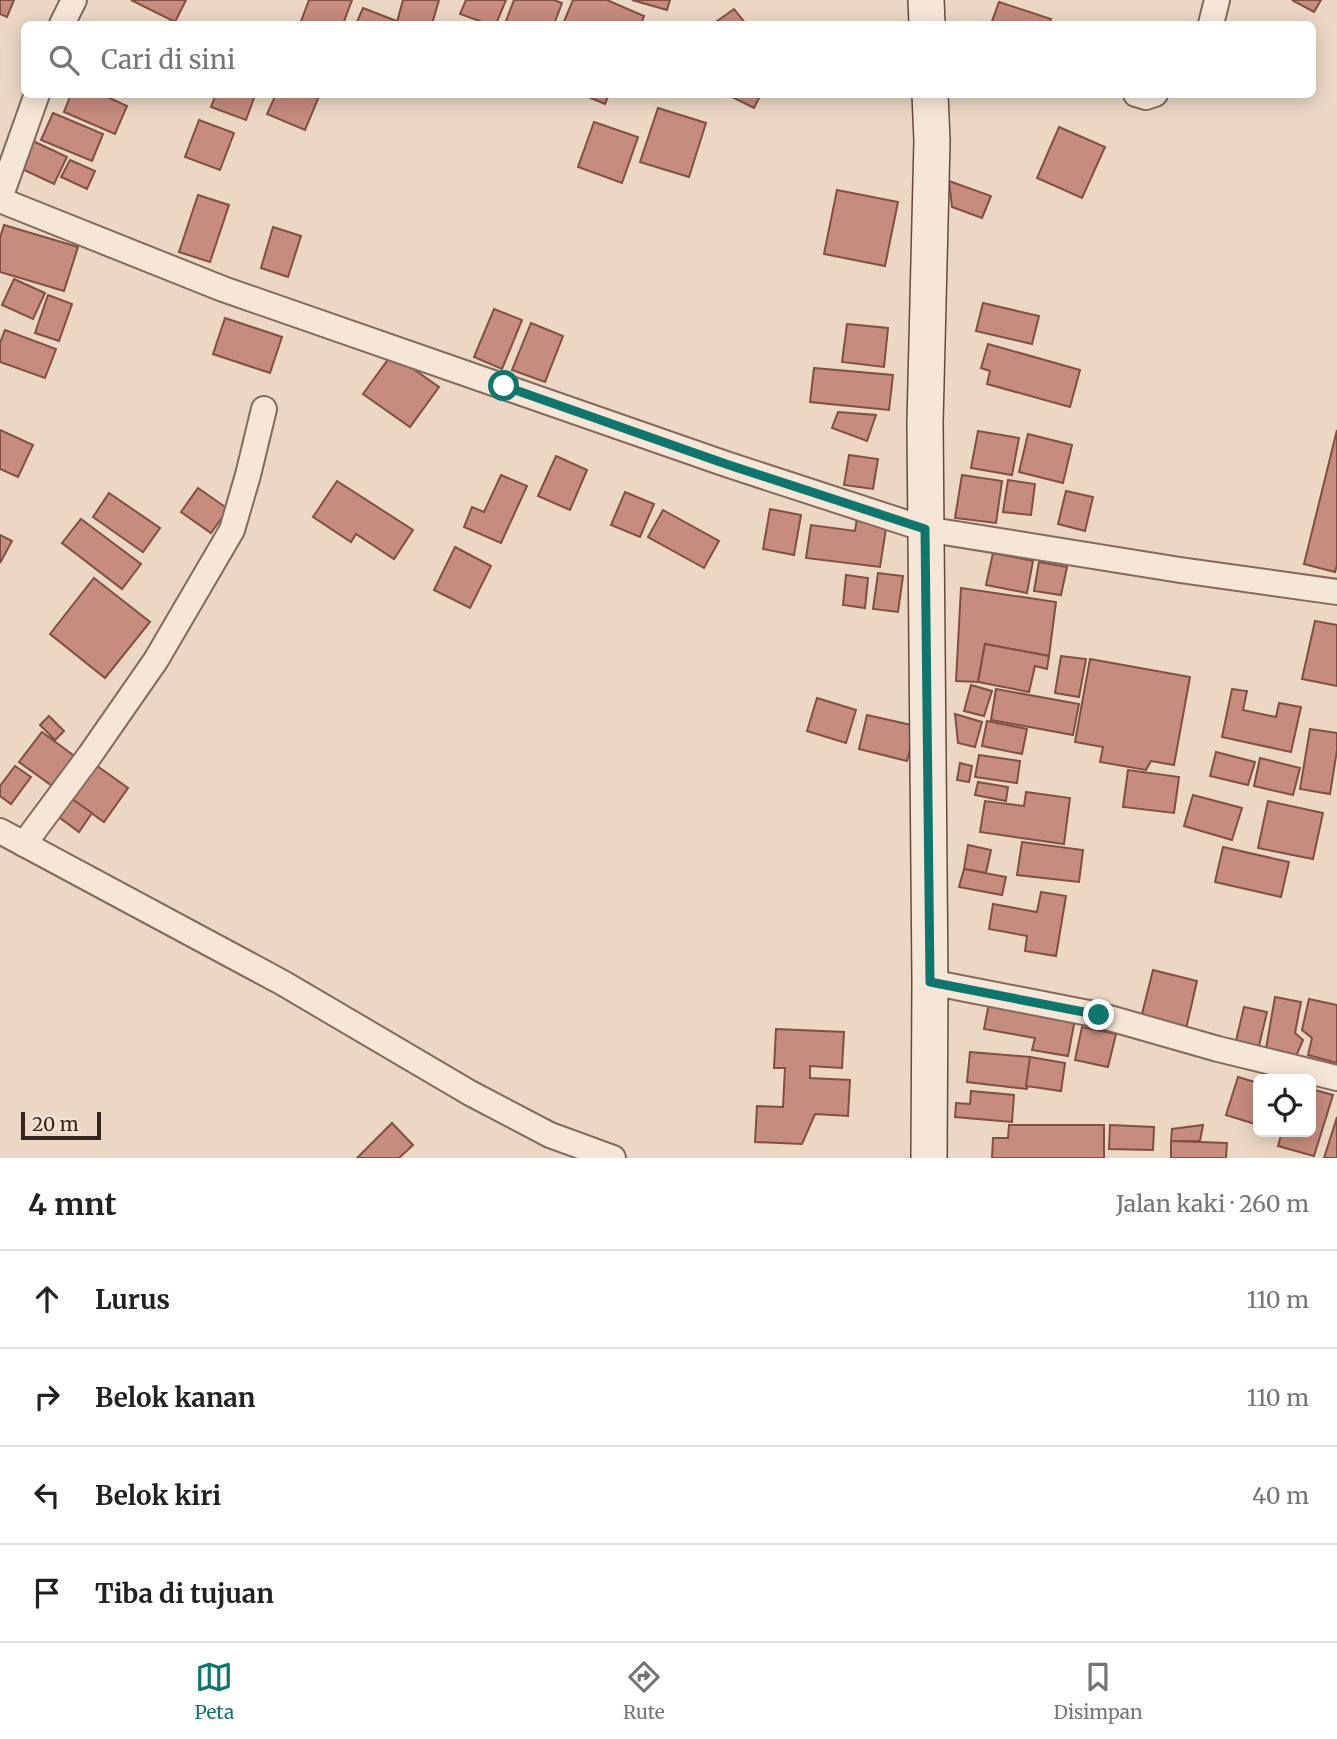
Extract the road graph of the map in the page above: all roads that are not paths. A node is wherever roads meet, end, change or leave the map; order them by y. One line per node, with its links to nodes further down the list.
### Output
1 (74, 0): 4 (street)
2 (926, 0): 5 (main road)
3 (1217, 0): 6 (street)
4 (64, 21)
5 (927, 21)
6 (1211, 21)
7 (36, 98): 9 (street)
8 (930, 98): 11 (main road)
9 (0, 199): 11 (street)
10 (264, 409): 14 (street)
11 (925, 529): 12 (street); 15 (main road)
12 (1337, 592)
13 (0, 831): 14 (street)
14 (24, 844): 17 (street)
15 (930, 982): 16 (street); 18 (main road)
16 (1337, 1078)
17 (613, 1158)
18 (929, 1158)

